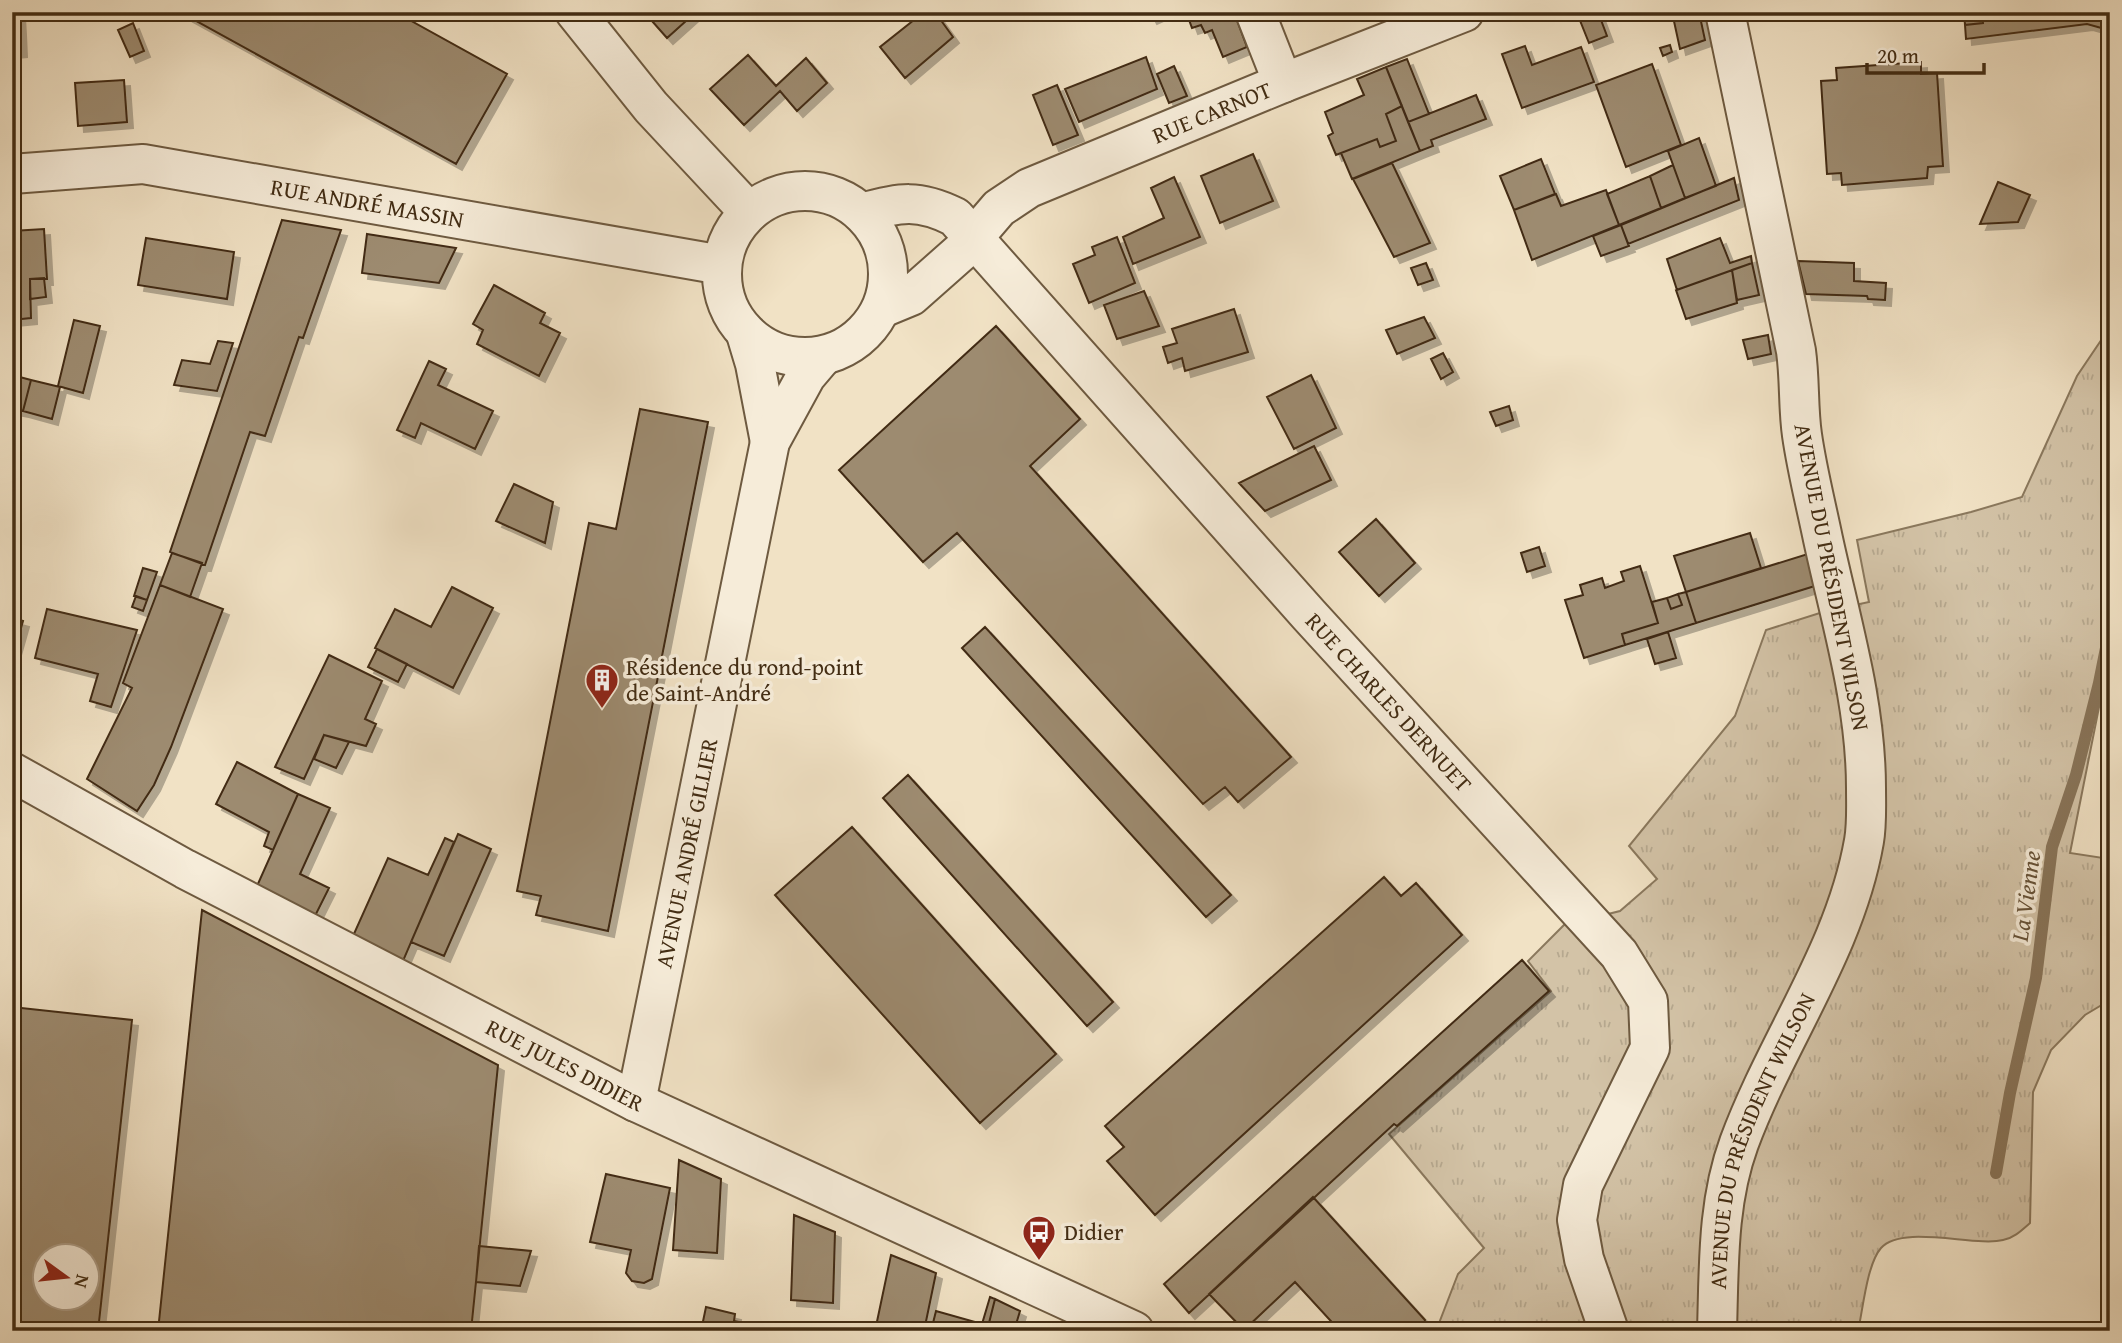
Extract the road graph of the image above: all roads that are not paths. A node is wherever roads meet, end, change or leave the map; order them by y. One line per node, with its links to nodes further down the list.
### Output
1 (575, 12): 7 (street)
2 (1255, 12): 5 (street)
3 (1464, 12): 5 (street, RUE CARNOT)
4 (1725, 12): 19 (street, AVENUE DU PRÉSIDENT WILSON)
5 (1283, 83): 9 (street, RUE CARNOT)
6 (12, 174): 10 (street, RUE ANDRÉ MASSIN)
7 (749, 212): 8 (street); 10 (street)
8 (862, 213): 9 (street, RUE CHARLES DERNUET); 11 (street)
9 (973, 237): 11 (street, RUE CARNOT); 18 (street, RUE CHARLES DERNUET)
10 (722, 265): 12 (street)
11 (882, 308): 13 (street)
12 (746, 334): 13 (street); 14 (street, AVENUE ANDRÉ GILLIER)
13 (823, 356): 14 (street, AVENUE ANDRÉ GILLIER)
14 (770, 442): 16 (street, AVENUE ANDRÉ GILLIER)
15 (12, 772): 16 (street, RUE JULES DIDIER)
16 (636, 1101): 17 (street, RUE JULES DIDIER)
17 (1134, 1331)
18 (1609, 1331)
19 (1717, 1331)

